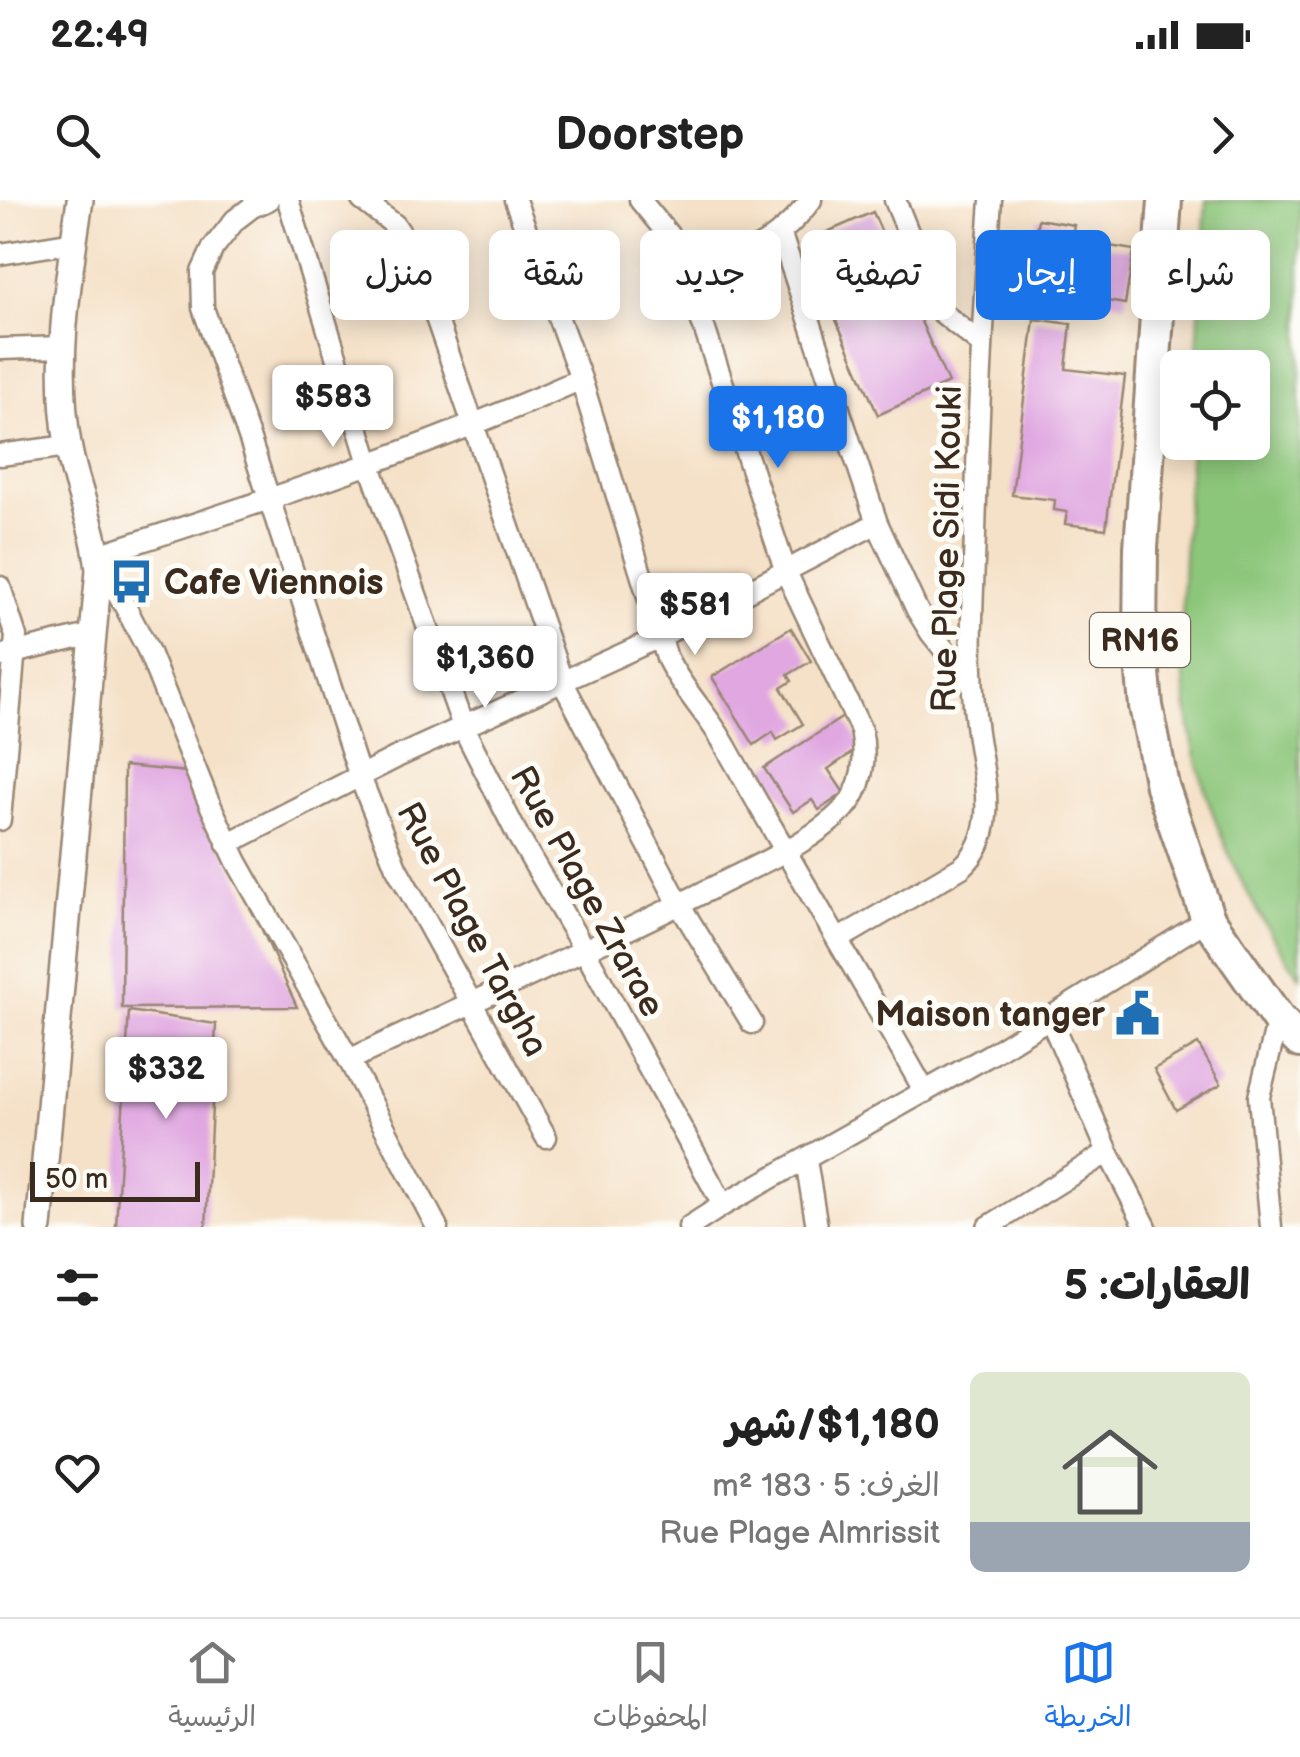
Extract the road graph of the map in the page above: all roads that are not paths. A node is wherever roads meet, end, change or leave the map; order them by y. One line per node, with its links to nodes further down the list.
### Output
1 (80, 200): 13 (street)
2 (268, 200): 24 (street, Rue Plage Targha)
3 (288, 200): 23 (street, Rue Plage Zrarae)
4 (362, 200): 20 (street)
5 (515, 200): 19 (street)
6 (640, 200): 11 (street)
7 (810, 200): 12 (street)
8 (896, 200): 16 (street)
9 (992, 200): 16 (street, Rue Plage Sidi Kouki)
10 (1165, 200): 40 (main road, RN16)
11 (666, 230)
12 (781, 235): 25 (street)
13 (74, 242): 14 (street); 17 (street)
14 (0, 254)
15 (701, 320): 27 (street)
16 (981, 344): 33 (street, Rue Plage Sidi Kouki)
17 (62, 347): 18 (street); 21 (street)
18 (0, 350)
19 (580, 380): 20 (street); 30 (street)
20 (474, 427): 23 (street); 32 (street)
21 (68, 446): 22 (street); 26 (street)
22 (0, 455)
23 (368, 464): 24 (street); 34 (street, Rue Plage Zrarae)
24 (270, 500): 26 (street); 35 (street, Rue Plage Targha)
25 (877, 524): 27 (street); 33 (street)
26 (98, 555): 29 (street); 37 (street)
27 (786, 572): 30 (street); 38 (street)
28 (0, 586): 31 (street)
29 (94, 634): 31 (street); 53 (street)
30 (660, 637): 32 (street); 38 (street)
31 (8, 654): 36 (street)
32 (562, 681): 34 (street); 39 (street)
33 (971, 683): 41 (street, Rue Plage Sidi Kouki)
34 (464, 729): 35 (street); 42 (street, Rue Plage Zrarae)
35 (360, 777): 37 (street); 43 (street, Rue Plage Targha)
36 (0, 820)
37 (228, 844): 47 (street)
38 (784, 851): 39 (street); 41 (street)
39 (679, 904): 42 (street); 45 (street)
40 (1208, 919): 44 (street); 46 (main road, RN16)
41 (839, 939): 48 (street)
42 (585, 950): 43 (street); 52 (street, Rue Plage Zrarae)
43 (472, 1000): 47 (street); 49 (street, Rue Plage Targha)
44 (1050, 1018): 48 (street); 50 (street)
45 (752, 1023)
46 (1289, 1030): 59 (street)
47 (349, 1060): 54 (street)
48 (926, 1092): 51 (street)
49 (546, 1137)
50 (1108, 1152): 57 (street); 58 (street)
51 (806, 1160): 52 (street); 56 (street)
52 (723, 1204): 55 (street)
53 (39, 1227)
54 (437, 1227)
55 (689, 1227)
56 (818, 1227)
57 (988, 1227)
58 (1146, 1227)
59 (1271, 1227)

